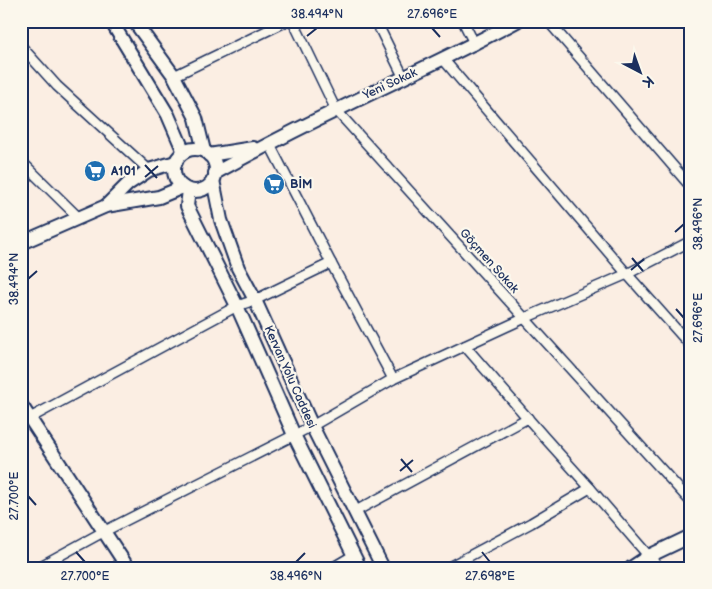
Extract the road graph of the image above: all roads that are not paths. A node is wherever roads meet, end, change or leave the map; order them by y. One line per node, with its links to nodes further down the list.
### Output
1 (111, 21): 17 (main road)
2 (134, 21): 12 (main road)
3 (286, 21): 12 (street)
4 (293, 21): 14 (street, Göçmen Sokak)
5 (376, 21): 13 (street)
6 (463, 21): 9 (street)
7 (518, 21): 9 (main road, Yeni Sokak)
8 (548, 21): 21 (street)
9 (474, 44): 11 (main road, Yeni Sokak)
10 (21, 46): 19 (street)
11 (443, 59): 13 (main road, Yeni Sokak); 28 (street)
12 (174, 76): 16 (main road)
13 (404, 78): 14 (main road, Yeni Sokak)
14 (336, 110): 15 (main road, Yeni Sokak); 31 (street, Göçmen Sokak)
15 (266, 145): 16 (main road); 20 (main road); 27 (street)
16 (206, 153): 17 (main road); 20 (main road)
17 (180, 157): 19 (main road); 22 (main road)
18 (21, 161): 24 (street)
19 (150, 170): 23 (main road)
20 (214, 177): 22 (main road); 29 (main road, Kervan Yolu Caddesi)
21 (691, 187)
22 (186, 189): 23 (main road); 30 (main road, Kervan Yolu Caddesi)
23 (106, 206): 24 (main road)
24 (79, 218): 26 (main road)
25 (691, 241): 28 (street)
26 (21, 243)
27 (331, 263): 29 (street); 34 (street)
28 (627, 274): 31 (street); 33 (street)
29 (255, 300): 30 (street); 38 (main road, Kervan Yolu Caddesi)
30 (237, 306): 37 (street); 39 (main road, Kervan Yolu Caddesi)
31 (524, 318): 32 (street); 41 (street, Göçmen Sokak)
32 (465, 346): 34 (street); 36 (street)
33 (691, 346)
34 (393, 378): 38 (street)
35 (21, 405): 37 (main road)
36 (528, 418): 40 (street); 42 (street)
37 (25, 419): 43 (main road)
38 (312, 426): 39 (street); 42 (main road, Kervan Yolu Caddesi)
39 (294, 435): 43 (street); 45 (main road, Kervan Yolu Caddesi)
40 (590, 488): 46 (street); 52 (street)
41 (691, 502)
42 (354, 512): 51 (main road, Kervan Yolu Caddesi)
43 (103, 532): 47 (street); 48 (main road)
44 (691, 536): 46 (main road)
45 (354, 555): 49 (street); 50 (main road, Kervan Yolu Caddesi)
46 (649, 556): 53 (main road); 54 (street)
47 (37, 568)
48 (128, 568)
49 (332, 568)
50 (360, 568)
51 (383, 568)
52 (447, 568)
53 (631, 568)
54 (659, 568)

